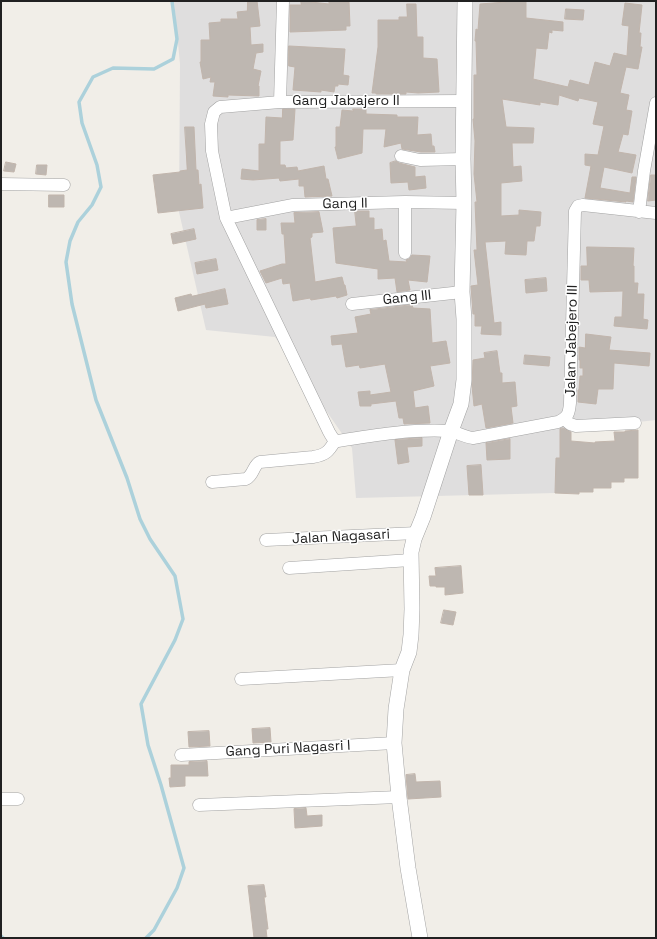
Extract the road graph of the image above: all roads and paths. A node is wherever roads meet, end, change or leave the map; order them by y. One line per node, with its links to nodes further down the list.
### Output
1 (283, 1): 4 (street, Gang Jabajero II)
2 (465, 1): 3 (street)
3 (464, 101): 4 (street, Gang Jabajero II); 7 (street)
4 (280, 102): 14 (street)
5 (656, 104): 12 (street)
6 (401, 156): 7 (street)
7 (463, 159): 11 (street)
8 (1, 184): 9 (street)
9 (64, 185)
10 (405, 202): 11 (street, Gang II); 14 (street, Gang II); 15 (street)
11 (464, 202): 16 (street)
12 (639, 212): 13 (street); 18 (street, Jalan Jabejero III)
13 (656, 213)
14 (226, 218): 21 (street)
15 (405, 253)
16 (462, 292): 17 (street, Gang III); 20 (street)
17 (352, 304)
18 (564, 419): 19 (street); 20 (street)
19 (635, 423)
20 (451, 431): 21 (street); 23 (street)
21 (335, 441): 22 (street)
22 (212, 482)
23 (417, 533): 24 (street, Jalan Nagasari); 25 (street)
24 (266, 540)
25 (411, 560): 26 (street); 27 (street)
26 (289, 568)
27 (402, 670): 28 (street); 29 (street)
28 (241, 679)
29 (394, 743): 30 (street, Gang Puri Nagasri I); 31 (street)
30 (181, 755)
31 (399, 797): 34 (street); 35 (street)
32 (1, 799): 33 (street)
33 (18, 799)
34 (199, 805)
35 (420, 938)

